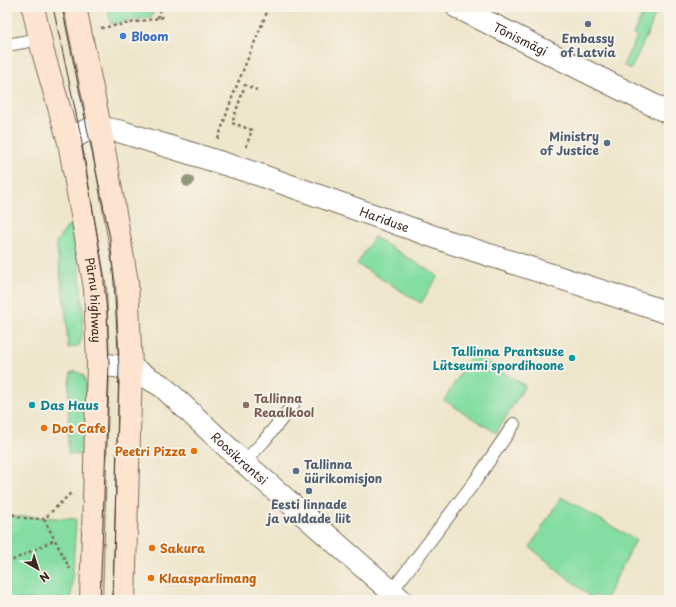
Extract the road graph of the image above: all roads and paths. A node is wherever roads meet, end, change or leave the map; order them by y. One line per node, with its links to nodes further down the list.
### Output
1 (33, 7): 9 (main road, Pärnu highway)
2 (75, 7): 13 (main road)
3 (161, 7): 7 (path)
4 (269, 7): 15 (path)
5 (457, 7): 12 (street, Tõnismägi)
6 (165, 17): 7 (path)
7 (158, 18): 8 (path)
8 (94, 29)
9 (40, 39): 10 (lane); 14 (main road, Pärnu highway)
10 (7, 45)
11 (257, 90): 16 (path)
12 (669, 113)
13 (100, 127): 14 (street); 17 (street, Hariduse); 19 (main road)
14 (69, 142): 18 (main road, Pärnu highway)
15 (216, 144)
16 (244, 151)
17 (669, 313)
18 (98, 364): 19 (street); 30 (main road, Pärnu highway)
19 (131, 368): 22 (street, Roosikrantsi); 31 (main road)
20 (293, 404): 22 (lane)
21 (514, 424): 29 (lane)
22 (244, 462): 29 (street, Roosikrantsi)
23 (74, 490): 25 (path)
24 (7, 512): 25 (path)
25 (44, 519): 26 (path)
26 (54, 540): 27 (path); 28 (path)
27 (7, 563)
28 (70, 570)
29 (396, 596)
30 (91, 600)
31 (124, 600)

